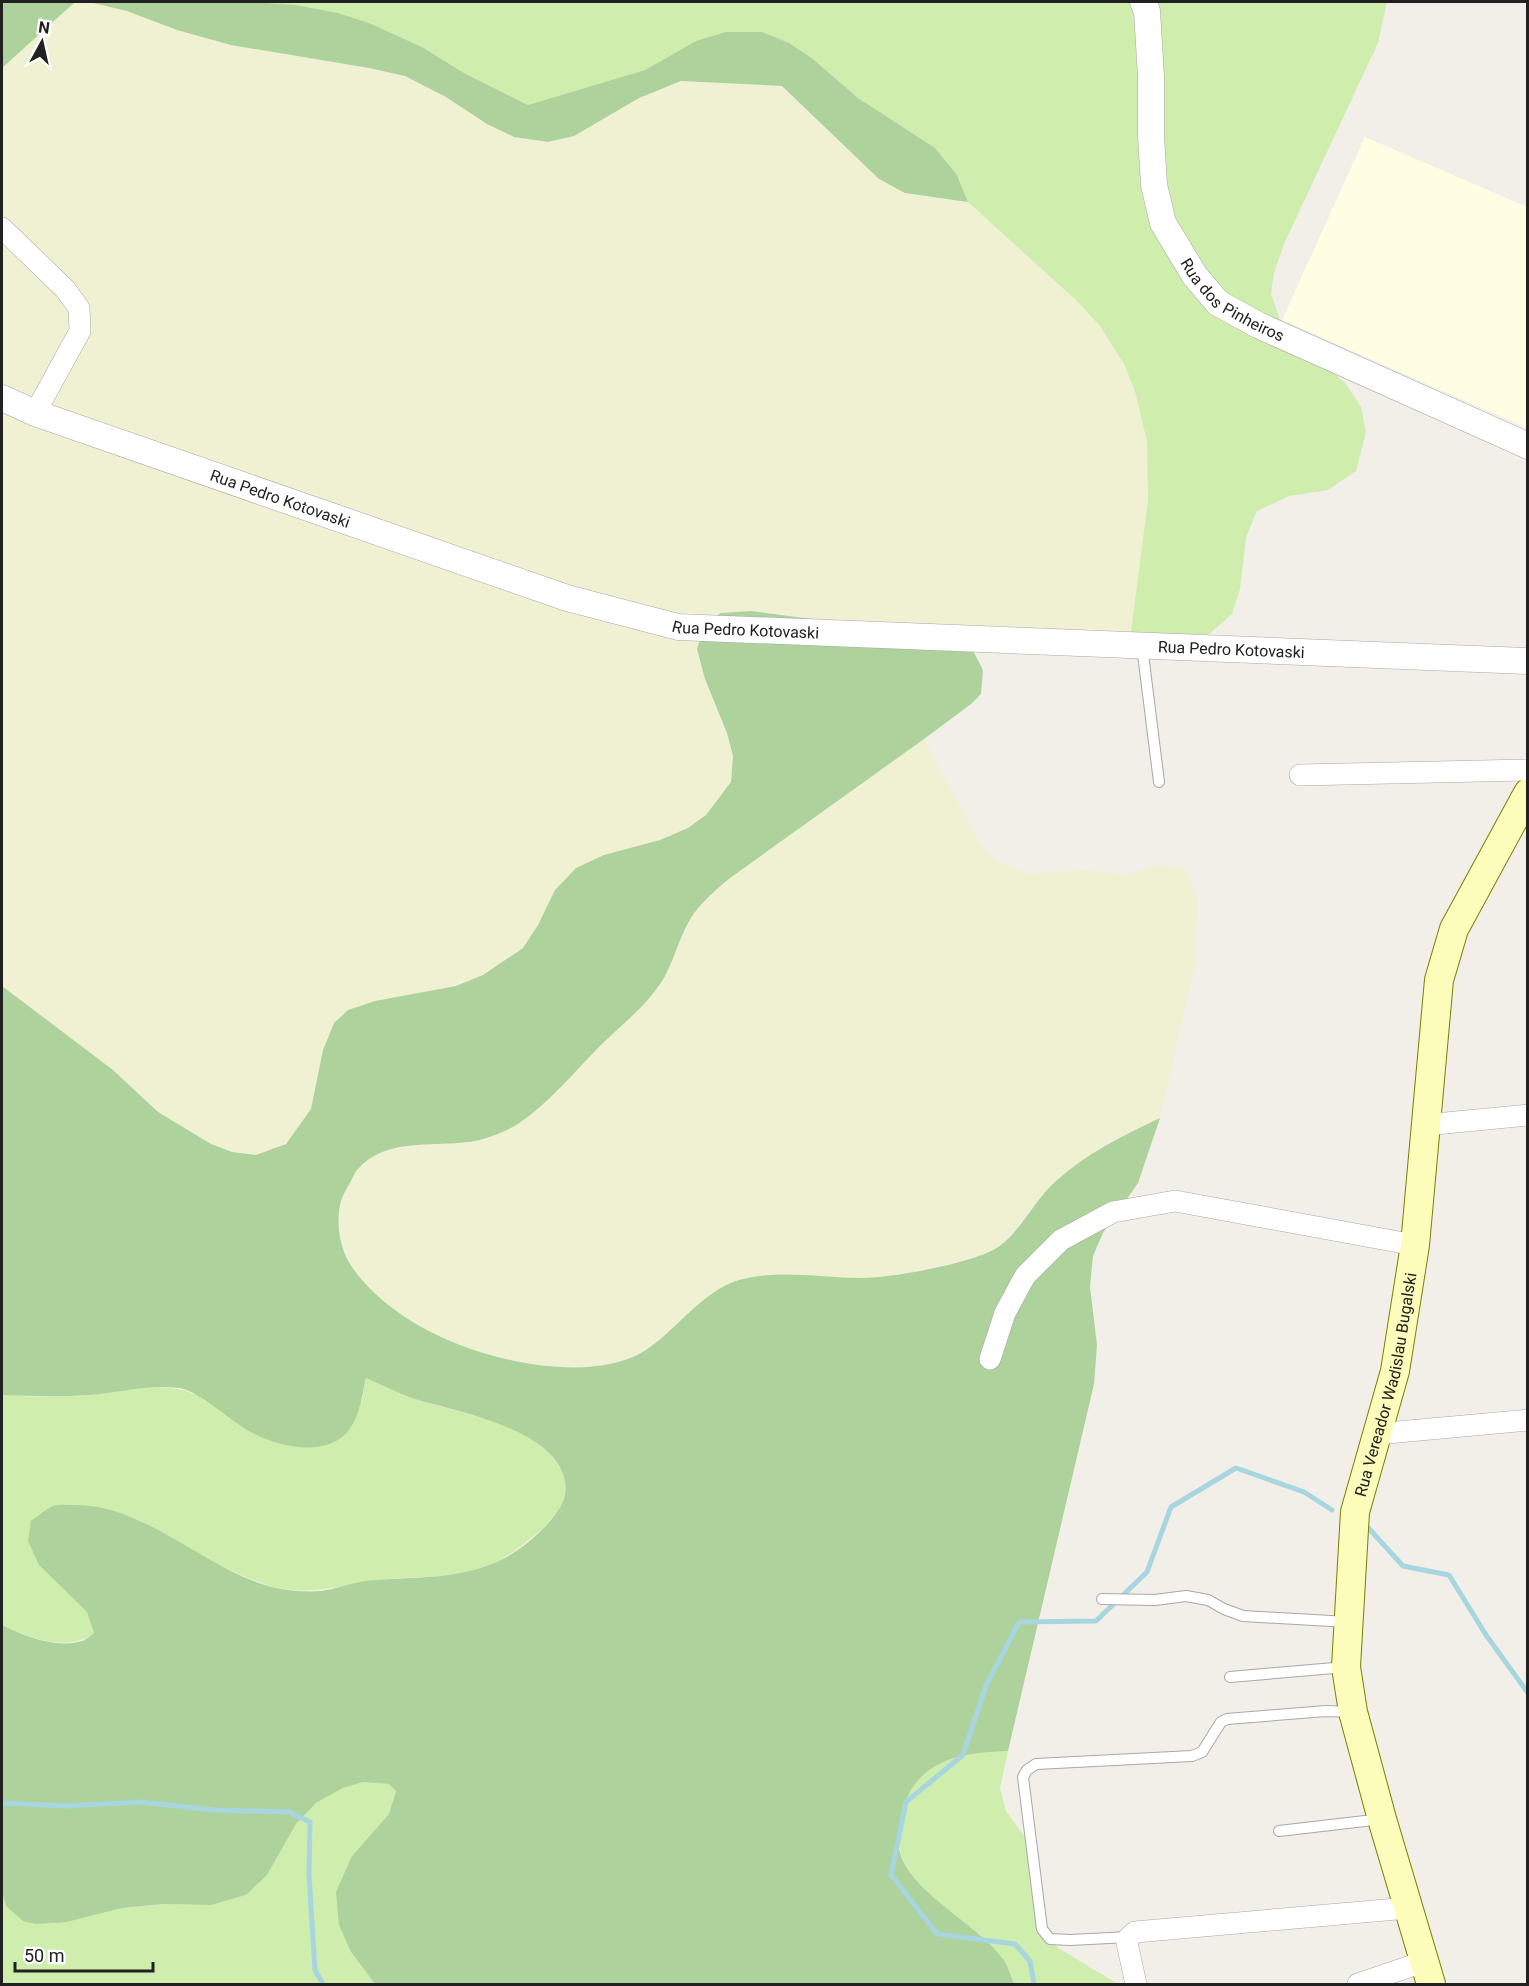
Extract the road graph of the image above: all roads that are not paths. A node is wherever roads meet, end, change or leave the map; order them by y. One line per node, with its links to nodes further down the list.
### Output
1 (1143, 2): 5 (street, Rua dos Pinheiros)
2 (2, 228): 4 (street)
3 (2, 398): 4 (street, Rua Pedro Kotovaski)
4 (35, 413): 6 (street, Rua Pedro Kotovaski)
5 (1527, 446)
6 (1142, 646): 7 (street, Rua Pedro Kotovaski); 10 (lane)
7 (1527, 661)
8 (1527, 770): 9 (street)
9 (1300, 775)
10 (1159, 782)
11 (1527, 793): 13 (main road, Rua Vereador Wadislau Bugalski)
12 (1527, 1115): 13 (street)
13 (1425, 1125): 14 (main road, Rua Vereador Wadislau Bugalski)
14 (1415, 1245): 15 (street); 17 (main road, Rua Vereador Wadislau Bugalski)
15 (990, 1359)
16 (1527, 1420): 17 (street)
17 (1376, 1434): 19 (main road, Rua Vereador Wadislau Bugalski)
18 (1102, 1599): 19 (lane)
19 (1348, 1622): 20 (main road, Rua Vereador Wadislau Bugalski)
20 (1346, 1667): 21 (lane); 22 (main road, Rua Vereador Wadislau Bugalski)
21 (1230, 1677)
22 (1353, 1712): 23 (main road, Rua Vereador Wadislau Bugalski); 26 (lane)
23 (1382, 1819): 24 (lane); 25 (main road, Rua Vereador Wadislau Bugalski)
24 (1279, 1831)
25 (1408, 1908): 26 (street); 27 (main road, Rua Vereador Wadislau Bugalski)
26 (1129, 1937): 28 (street)
27 (1427, 1973): 29 (street)
28 (1136, 1984)
29 (1358, 1984)

